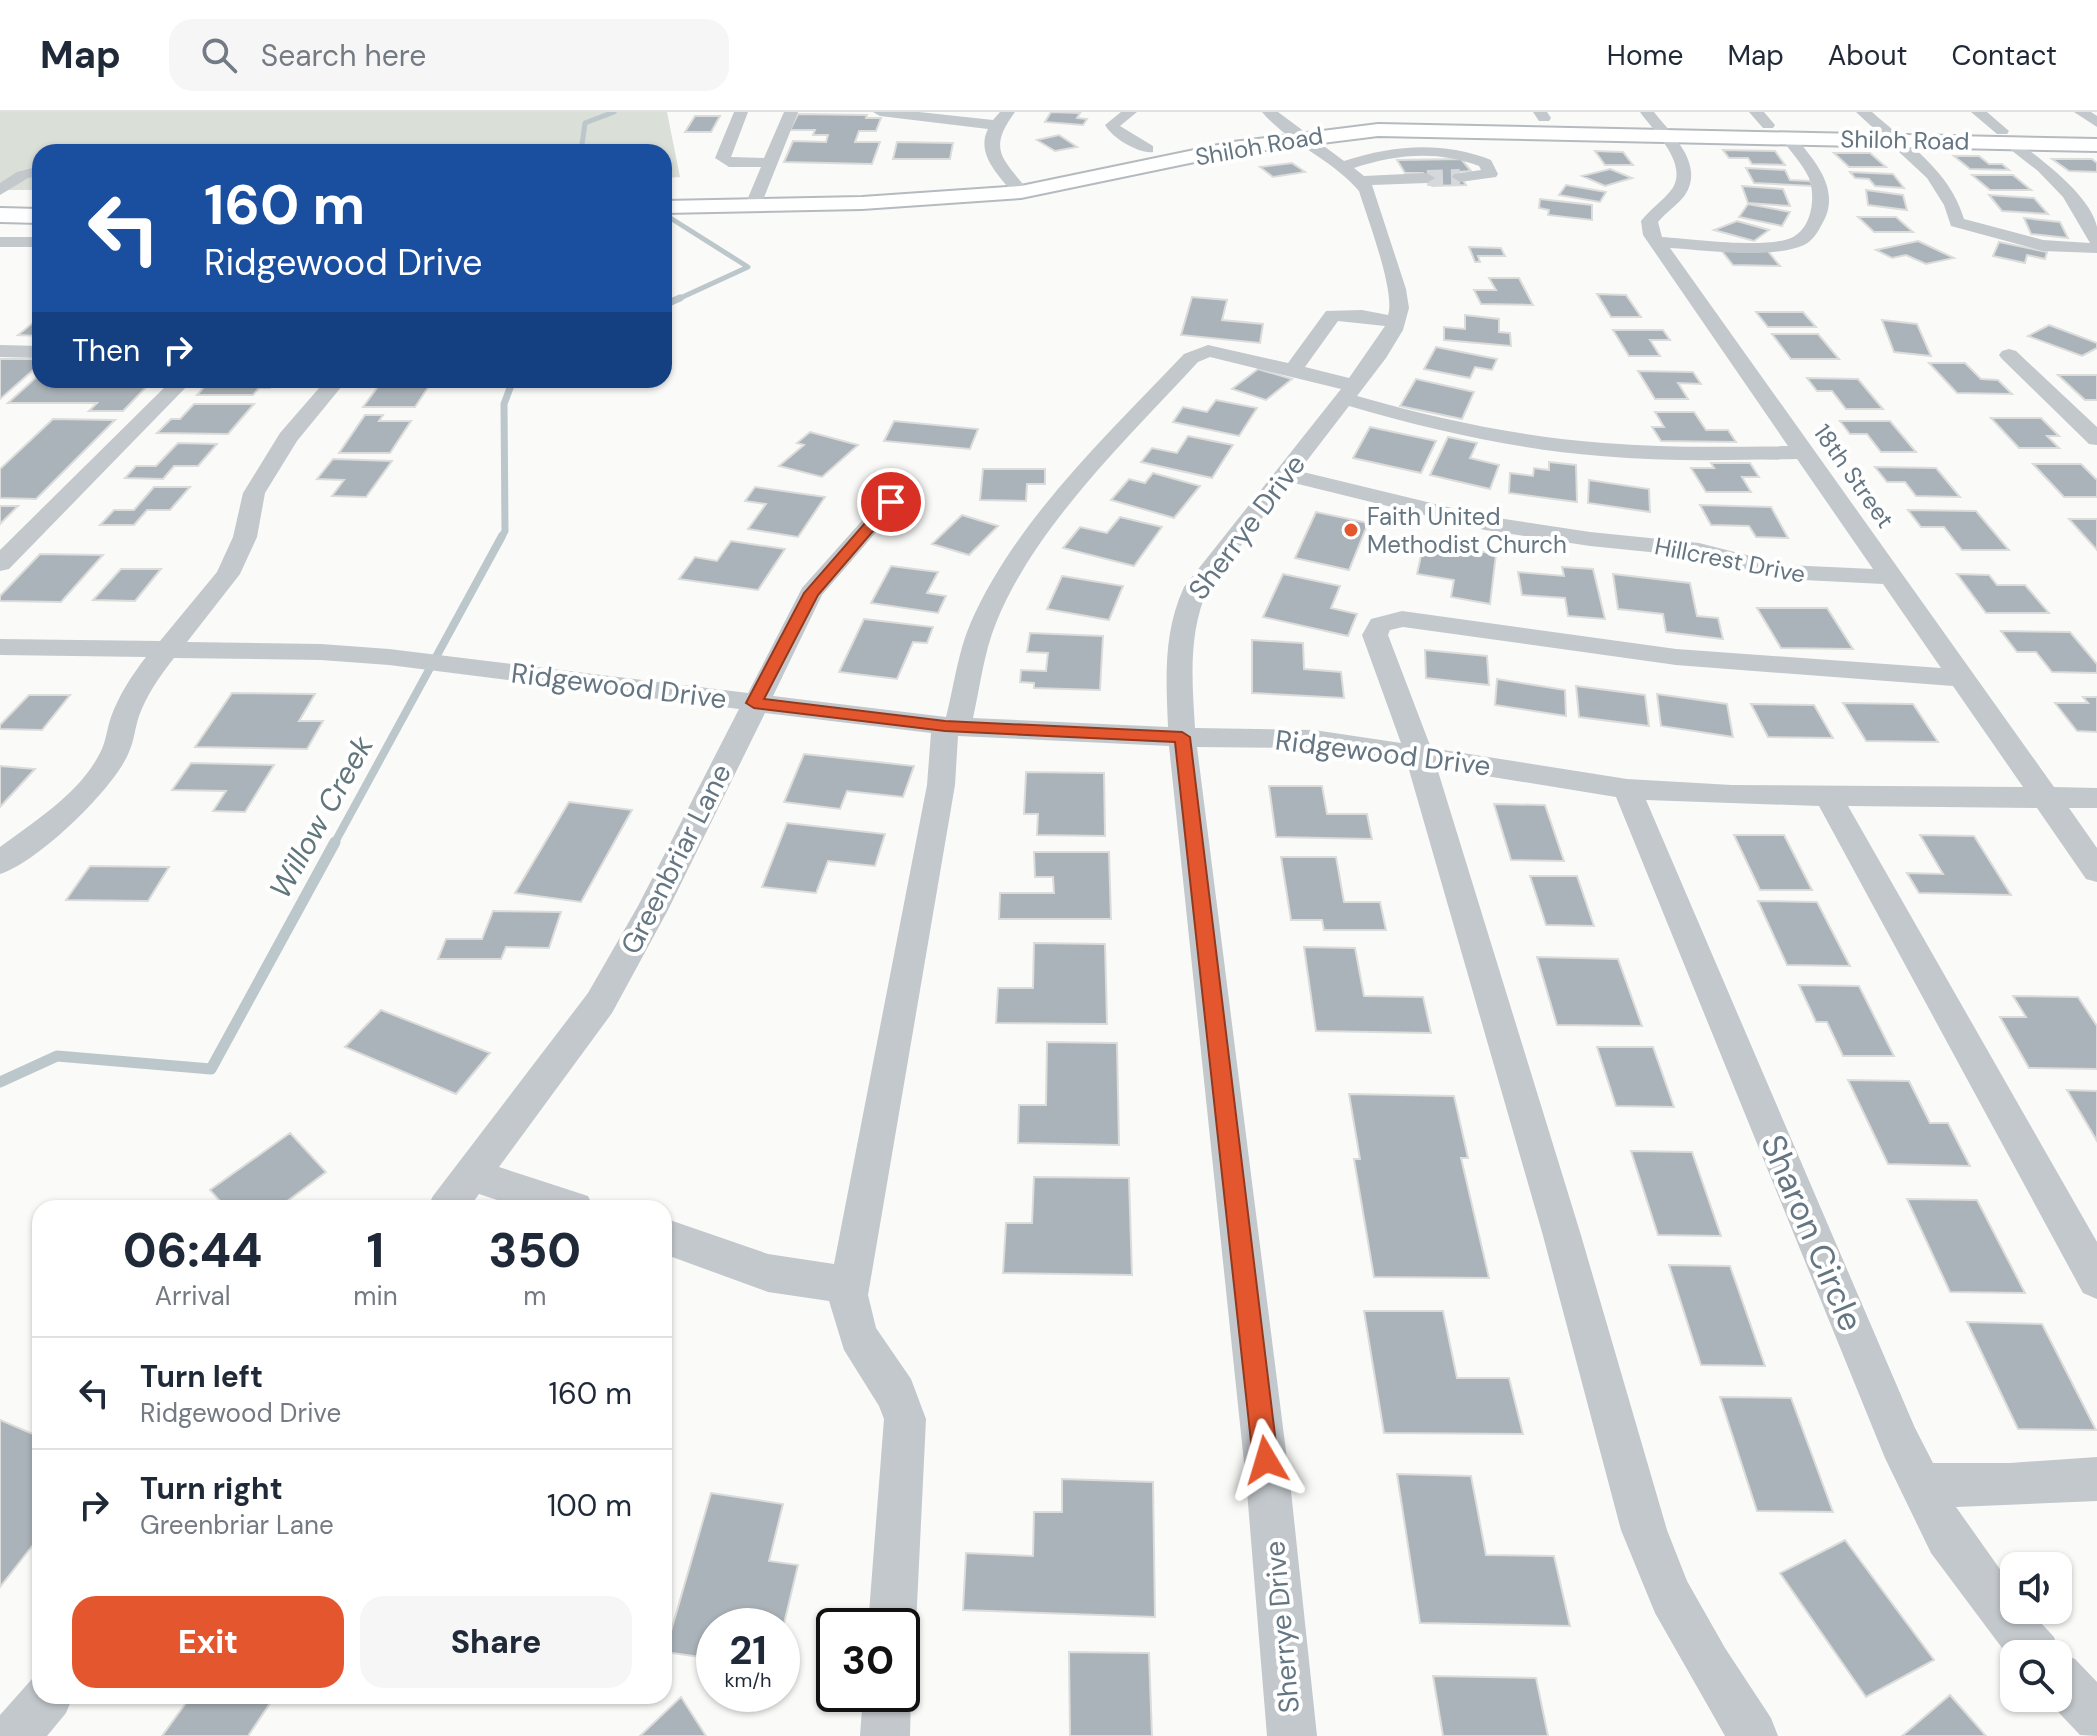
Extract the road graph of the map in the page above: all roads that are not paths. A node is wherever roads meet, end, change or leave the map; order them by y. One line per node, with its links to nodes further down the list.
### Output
1 (741, 112): 22 (street)
2 (791, 112): 22 (street)
3 (1008, 112): 14 (street)
4 (1130, 112): 21 (street)
5 (1863, 112): 17 (street)
6 (1978, 112): 18 (street)
7 (2081, 112): 12 (street)
8 (886, 113): 14 (street); 16 (street)
9 (1542, 115): 11 (main road, Shiloh Road); 13 (main road, Shiloh Road)
10 (1762, 118): 11 (main road, Shiloh Road); 17 (main road, Shiloh Road)
11 (1654, 123): 13 (main road, Shiloh Road); 19 (main road, Shiloh Road); 40 (street)
12 (2097, 123)
13 (1283, 124): 21 (main road, Shiloh Road); 24 (street); 27 (main road, Shiloh Road)
14 (996, 125): 27 (street)
15 (2097, 132): 18 (main road, Shiloh Road)
16 (934, 134)
17 (1886, 134): 18 (main road, Shiloh Road); 19 (main road, Shiloh Road); 41 (street)
18 (2006, 137): 20 (main road, Shiloh Road); 37 (street)
19 (1788, 138): 40 (street)
20 (2097, 145)
21 (1148, 149): 27 (main road, Shiloh Road)
22 (770, 163): 30 (street)
23 (32, 173): 28 (street)
24 (1351, 174): 25 (street); 26 (street); 42 (street, Sherrye Drive)
25 (1460, 177)
26 (1427, 178)
27 (1014, 184): 30 (main road, Shiloh Road)
28 (0, 190)
29 (672, 193): 31 (main road, Shiloh Road)
30 (756, 197): 31 (main road, Shiloh Road)
31 (707, 198): 34 (main road, Shiloh Road)
32 (0, 200): 33 (main road)
33 (32, 200)
34 (672, 205)
35 (0, 215): 36 (main road)
36 (32, 216)
37 (2097, 239)
38 (0, 242): 39 (street)
39 (32, 242)
40 (1657, 242): 51 (street, 18th Street)
41 (2097, 245)
42 (1395, 322): 46 (street); 49 (street, Sherrye Drive)
43 (0, 351): 44 (street)
44 (32, 352)
45 (2009, 355): 50 (street)
46 (1294, 369): 49 (street); 60 (street)
47 (175, 388): 54 (street)
48 (330, 388): 57 (street)
49 (1350, 392): 51 (street); 52 (street, Sherrye Drive)
50 (2097, 439)
51 (1805, 452): 55 (street, 18th Street)
52 (1287, 475): 55 (street, Hillcrest Drive); 61 (street, Sherrye Drive)
53 (891, 502): 59 (street, Greenbriar Lane)
54 (0, 564)
55 (1893, 577): 58 (street, 18th Street)
56 (0, 647): 57 (street, Ridgewood Drive)
57 (165, 651): 59 (street, Ridgewood Drive); 67 (street)
58 (1963, 678): 62 (street); 65 (street, 18th Street)
59 (754, 703): 60 (street, Ridgewood Drive); 69 (street, Greenbriar Lane)
60 (951, 726): 61 (street, Ridgewood Drive); 74 (street)
61 (1182, 737): 62 (street, Ridgewood Drive); 85 (street, Sherrye Drive)
62 (1419, 755): 63 (street, Ridgewood Drive); 86 (street)
63 (1627, 789): 64 (street, Ridgewood Drive); 76 (street, Sharon Circle)
64 (1828, 796): 65 (street, Ridgewood Drive); 73 (street)
65 (2045, 797): 66 (street, Ridgewood Drive); 68 (street, 18th Street)
66 (2097, 798)
67 (0, 863)
68 (2097, 871)
69 (471, 1175): 70 (street, Greenbriar Lane); 71 (street)
70 (452, 1200)
71 (550, 1200)
72 (672, 1239): 74 (street)
73 (2097, 1280)
74 (849, 1285): 77 (street)
75 (2097, 1479): 76 (street)
76 (1921, 1485): 78 (street, Sharon Circle)
77 (893, 1608)
78 (2024, 1640)
79 (2072, 1691): 82 (street)
80 (42, 1704): 83 (street)
81 (886, 1712): 84 (street)
82 (2097, 1718)
83 (14, 1736)
84 (885, 1736)
85 (1292, 1736)
86 (1753, 1736)

